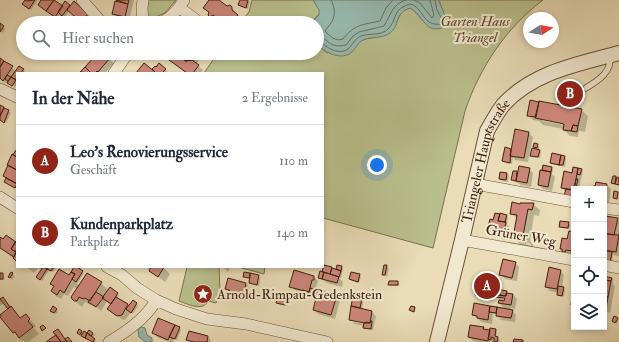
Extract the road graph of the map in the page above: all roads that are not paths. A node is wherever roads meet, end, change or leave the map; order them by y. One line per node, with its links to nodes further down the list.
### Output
1 (82, 0): 4 (street)
2 (143, 0): 5 (street)
3 (182, 4): 6 (street); 7 (street)
4 (96, 16)
5 (143, 16)
6 (170, 16)
7 (193, 16)
8 (615, 54): 11 (lane); 14 (street, Triangeler Hauptstraße)
9 (122, 60): 10 (street)
10 (115, 72)
11 (586, 88)
12 (0, 89): 13 (street)
13 (16, 97)
14 (475, 184): 16 (street); 20 (street, Triangeler Hauptstraße)
15 (0, 197): 17 (street)
16 (571, 201)
17 (16, 207)
18 (607, 208): 19 (street)
19 (619, 210)
20 (462, 240): 21 (street, Grüner Weg); 28 (street, Triangeler Hauptstraße)
21 (571, 259)
22 (607, 266): 24 (street)
23 (109, 268): 25 (street)
24 (619, 268)
25 (156, 300): 26 (street); 27 (street)
26 (109, 342)
27 (327, 342)
28 (437, 342)

